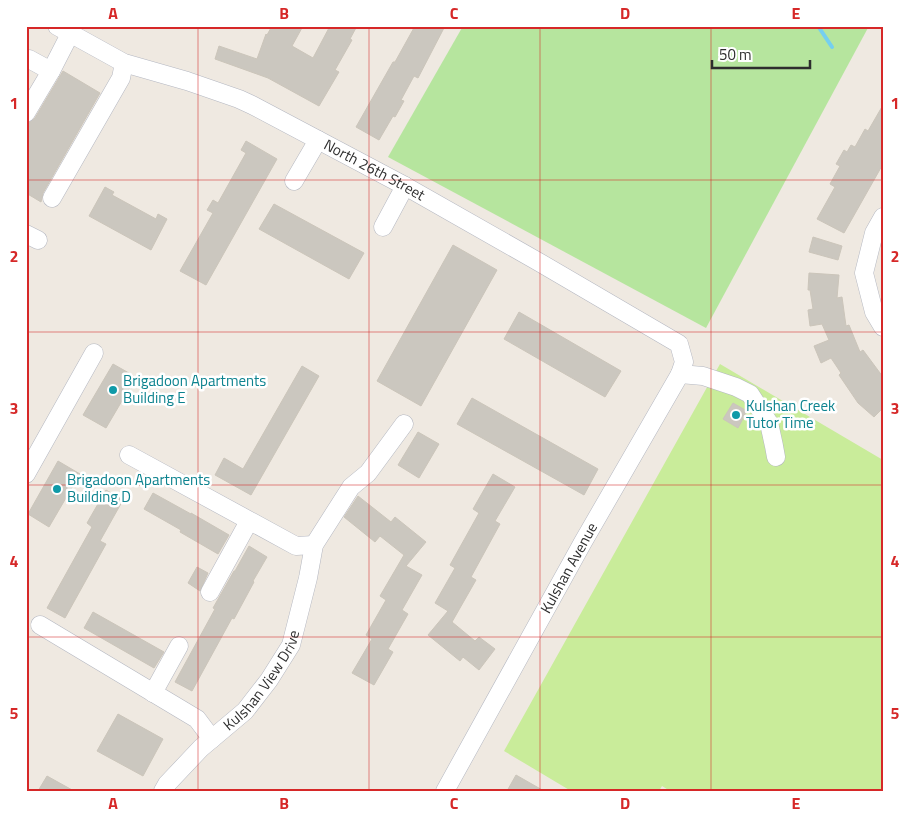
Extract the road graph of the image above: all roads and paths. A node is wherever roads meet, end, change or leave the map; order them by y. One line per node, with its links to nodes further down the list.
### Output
1 (64, 30): 3 (street, North 26th Street); 4 (street)
2 (26, 61): 4 (street)
3 (124, 63): 6 (street, North 26th Street); 9 (street)
4 (51, 71): 5 (street)
5 (26, 113)
6 (318, 140): 7 (street); 8 (street, North 26th Street)
7 (294, 181)
8 (405, 186): 11 (street); 13 (street, North 26th Street)
9 (52, 198)
10 (883, 217): 12 (street)
11 (382, 227)
12 (883, 327)
13 (679, 344): 15 (street, Kulshan Avenue)
14 (94, 353): 19 (street)
15 (680, 374): 18 (street); 28 (street, Kulshan Avenue)
16 (404, 424): 21 (street)
17 (129, 455): 20 (street)
18 (776, 457)
19 (26, 474)
20 (249, 521): 21 (street); 22 (street)
21 (314, 544): 26 (street, Kulshan View Drive)
22 (210, 592)
23 (40, 625): 25 (street)
24 (179, 646): 25 (street)
25 (153, 693): 26 (street)
26 (212, 739): 27 (street, Kulshan View Drive)
27 (163, 791)
28 (445, 791)

